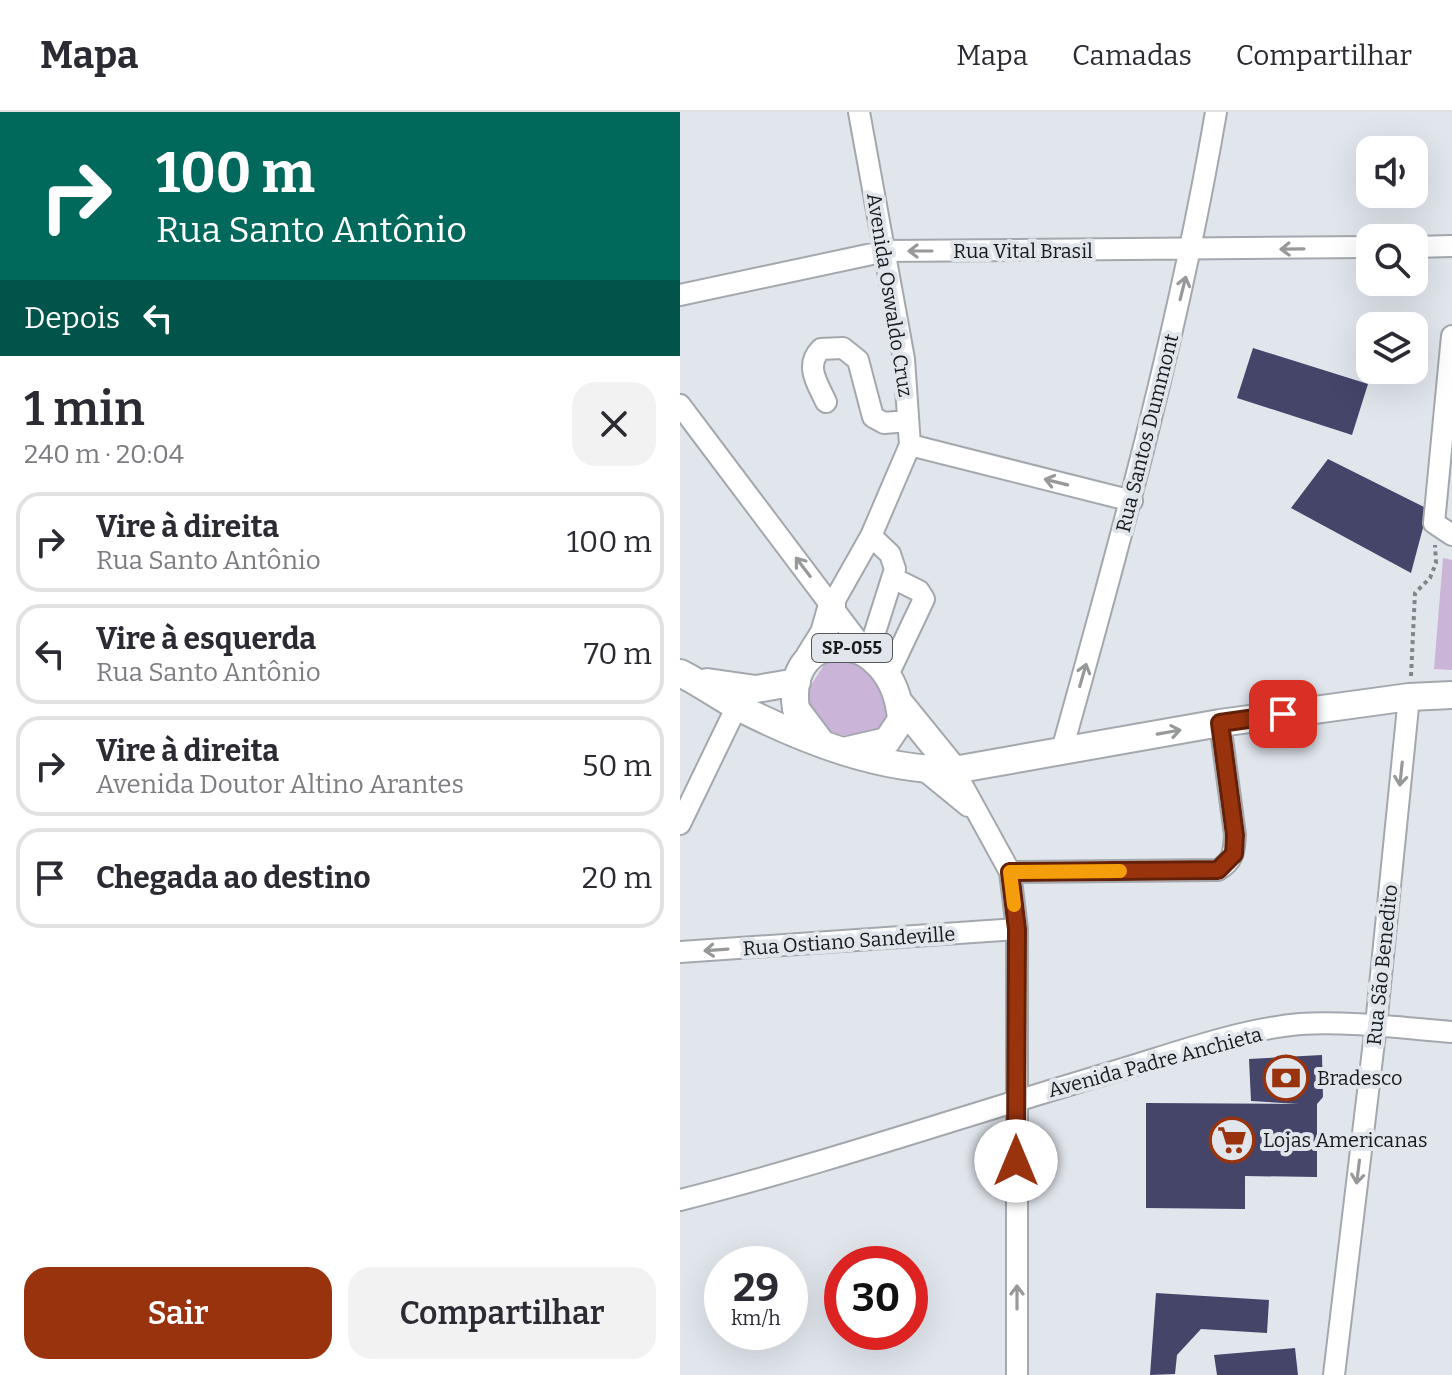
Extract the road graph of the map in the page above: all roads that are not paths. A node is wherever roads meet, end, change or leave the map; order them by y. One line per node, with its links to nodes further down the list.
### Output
1 (859, 112): 6 (street, Avenida Oswaldo Cruz)
2 (1216, 112): 7 (street, Rua Santos Dummont)
3 (1452, 246): 5 (street)
4 (1356, 247): 7 (street, Rua Vital Brasil, one-way to 7)
5 (1428, 247)
6 (886, 251): 7 (street, Rua Vital Brasil, one-way to 6); 8 (street, Rua Vital Brasil); 12 (street, Avenida Oswaldo Cruz)
7 (1192, 251): 14 (street, Rua Santos Dummont, one-way to 7)
8 (680, 295)
9 (1452, 336): 15 (street)
10 (826, 402): 12 (street)
11 (680, 405): 18 (street, one-way to 11)
12 (908, 421): 13 (street, Avenida Oswaldo Cruz)
13 (910, 445): 14 (street, one-way to 13); 16 (street, Avenida Oswaldo Cruz)
14 (1132, 501): 29 (street, Rua Santos Dummont, one-way to 14)
15 (1452, 535)
16 (871, 536): 17 (street); 18 (street, Avenida Oswaldo Cruz)
17 (895, 579): 19 (street); 23 (street)
18 (832, 605): 19 (street); 20 (main road)
19 (867, 653): 20 (main road, SP-055); 23 (main road, SP-055)
20 (809, 657): 22 (main road, SP-055)
21 (686, 676): 22 (main road, SP-055); 26 (main road, SP-055)
22 (797, 682): 28 (main road, SP-055)
23 (893, 689): 28 (main road); 31 (main road, SP-055)
24 (1452, 695): 25 (main road, SP-055)
25 (1409, 697): 27 (main road, SP-055); 37 (street, Rua São Benedito, one-way to 37)
26 (737, 706): 28 (main road, SP-055); 33 (street)
27 (1220, 723): 29 (main road, SP-055, one-way to 27); 34 (street)
28 (833, 747): 30 (main road, SP-055)
29 (1062, 750): 31 (main road, SP-055)
30 (924, 770): 31 (main road, SP-055); 32 (street)
31 (954, 770): 32 (street)
32 (975, 811): 34 (street)
33 (680, 824)
34 (1010, 872): 35 (street)
35 (1017, 929): 36 (street, Rua Ostiano Sandeville, one-way to 36); 39 (street)
36 (680, 952)
37 (1376, 1025): 38 (street, Avenida Padre Anchieta); 39 (street, Avenida Padre Anchieta); 42 (street, Rua São Benedito, one-way to 42)
38 (1452, 1032)
39 (1016, 1100): 40 (street, Avenida Padre Anchieta); 41 (street, one-way to 39)
40 (680, 1200)
41 (1017, 1375)
42 (1334, 1375)

